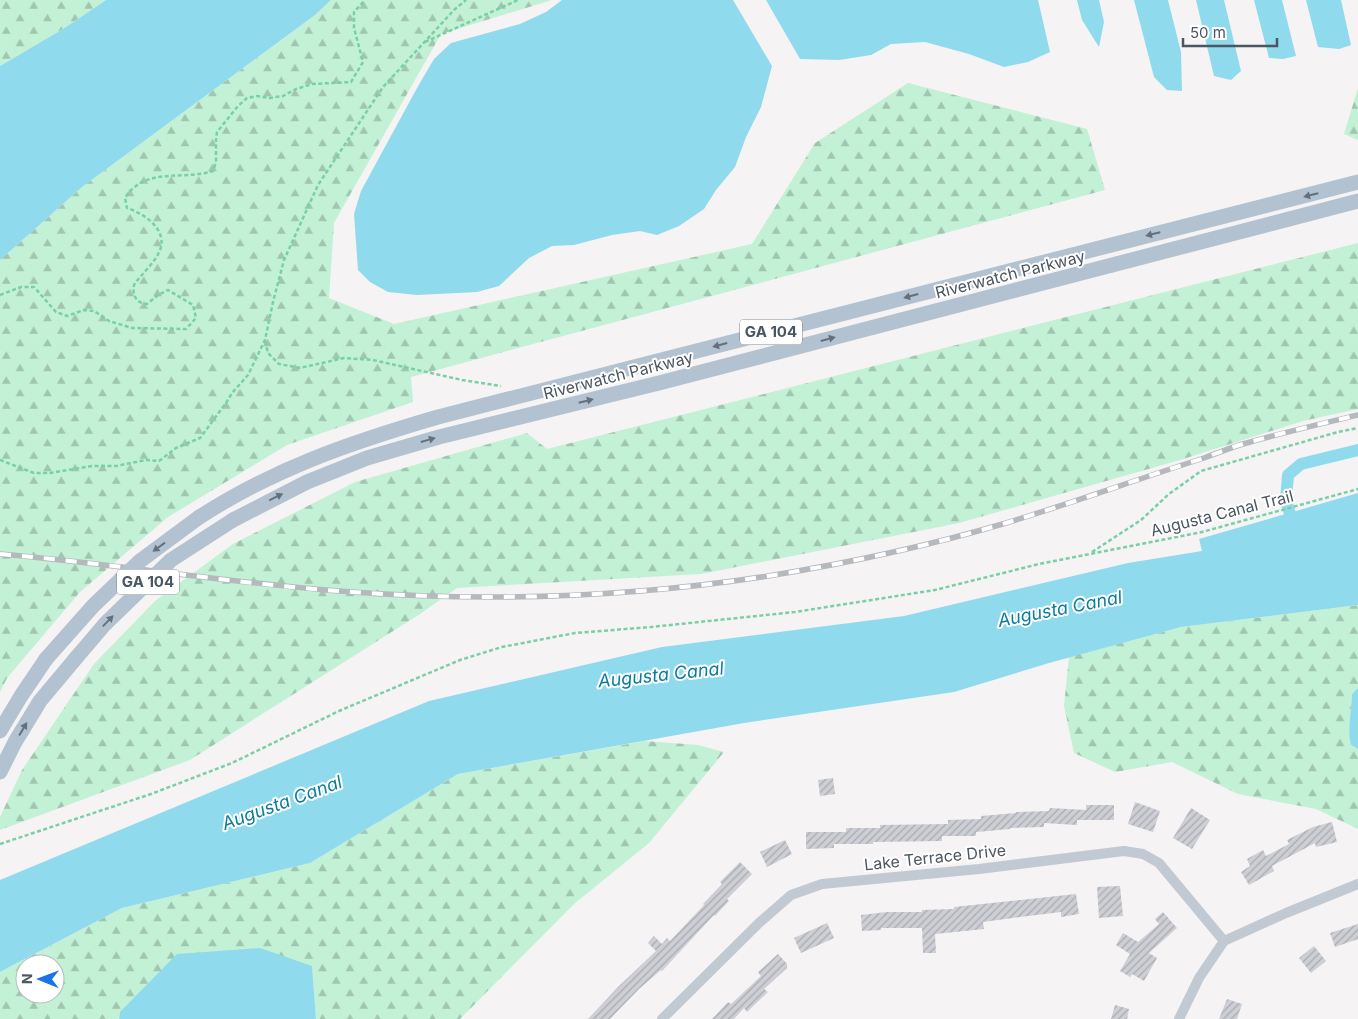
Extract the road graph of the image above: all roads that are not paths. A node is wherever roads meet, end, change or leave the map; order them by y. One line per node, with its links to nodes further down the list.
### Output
1 (1358, 182): 3 (main road, Riverwatch Parkway / GA 104, one-way to 3, bridge)
2 (1358, 201): 4 (main road, Riverwatch Parkway / GA 104, one-way to 2, bridge)
3 (0, 731)
4 (0, 772)
5 (1358, 884): 6 (street)
6 (1224, 941): 7 (street, Lake Terrace Drive); 8 (street)
7 (662, 1019)
8 (1179, 1019)

